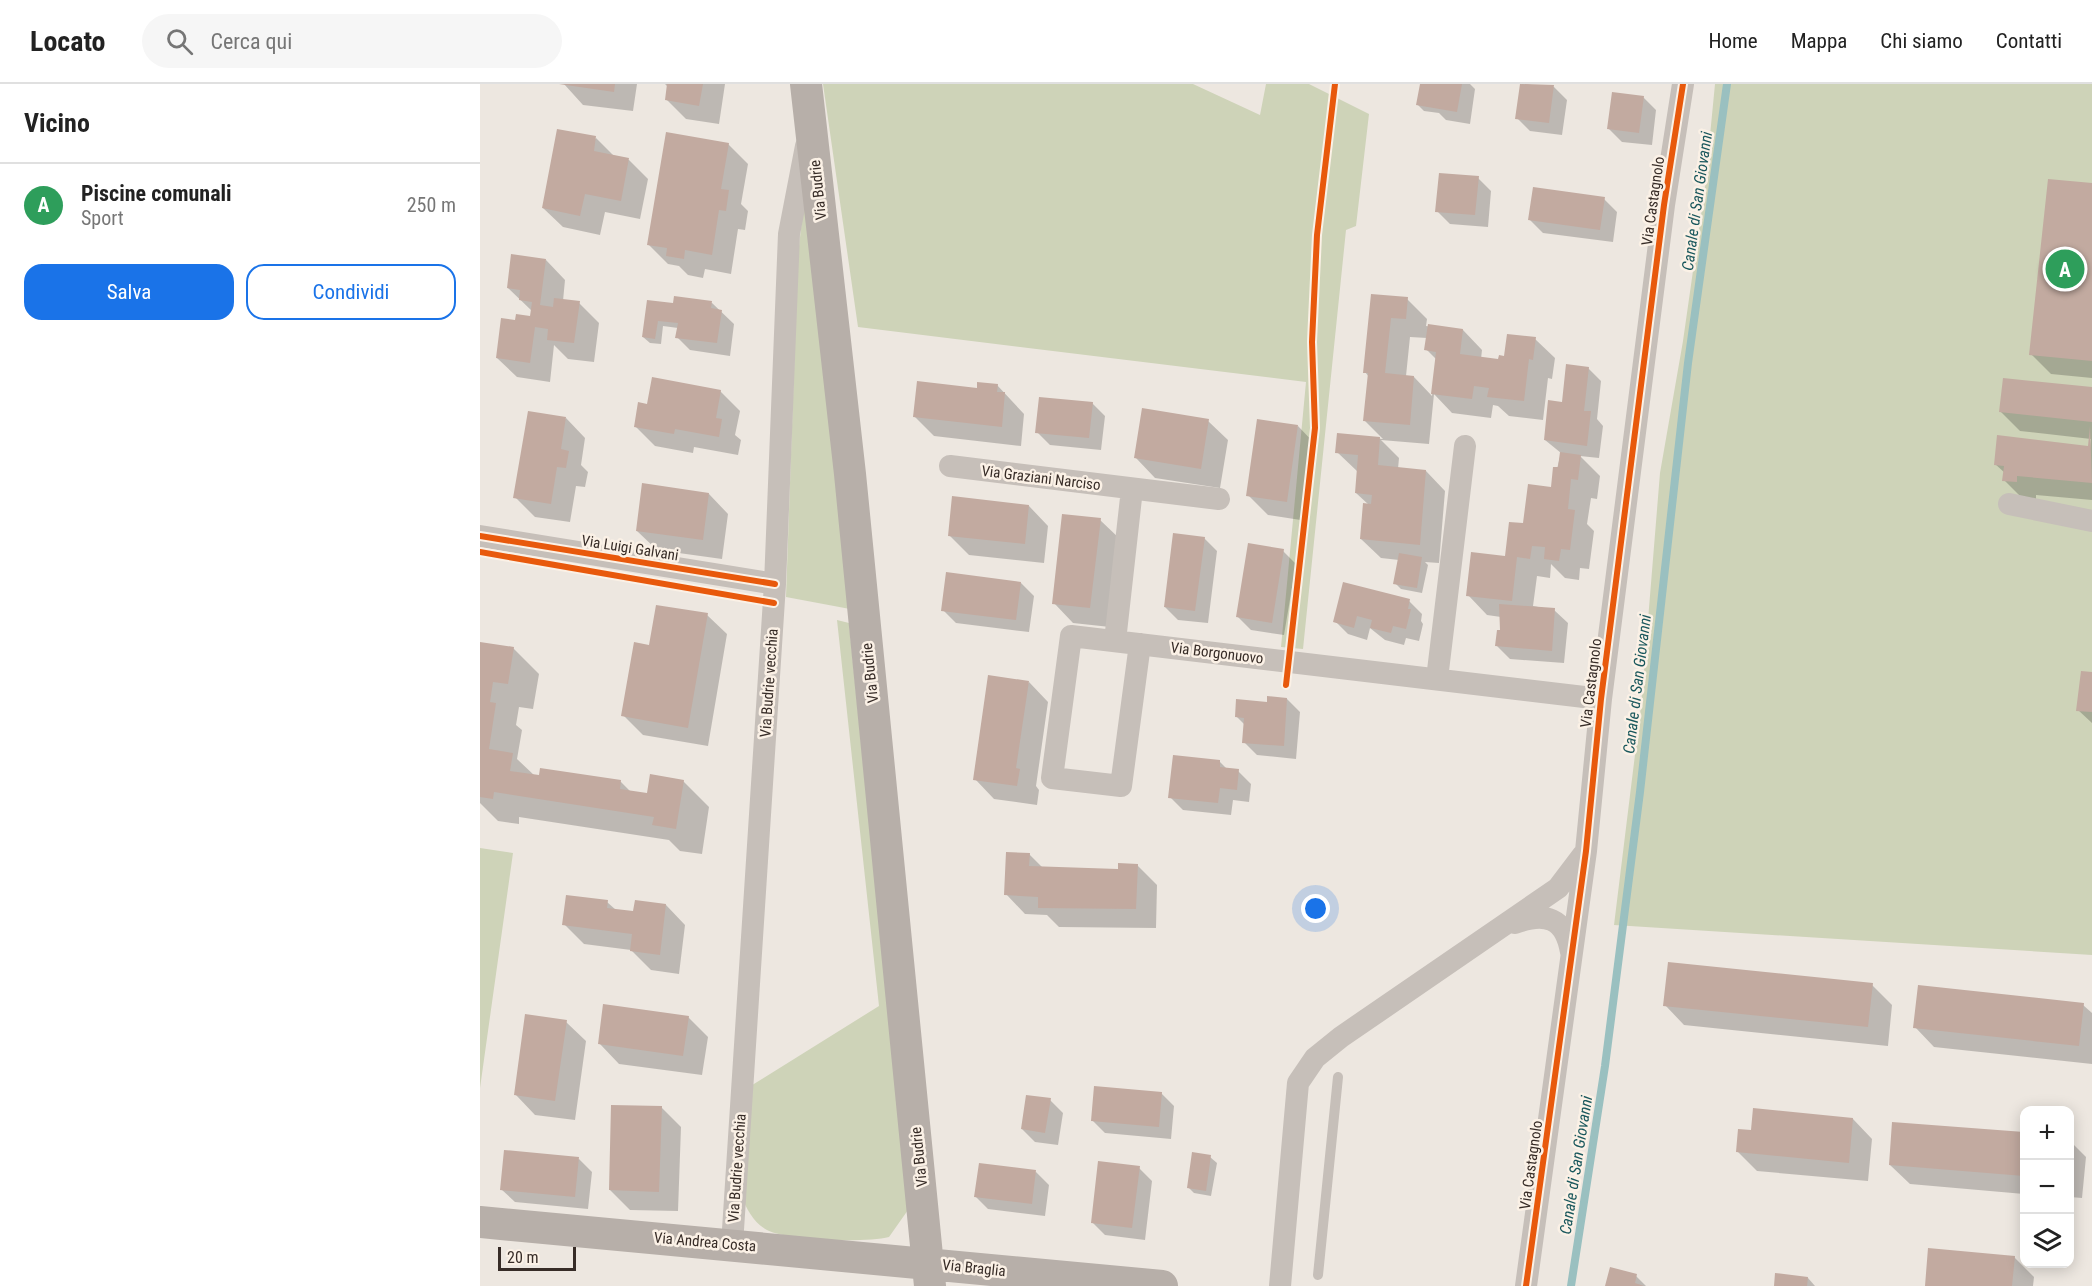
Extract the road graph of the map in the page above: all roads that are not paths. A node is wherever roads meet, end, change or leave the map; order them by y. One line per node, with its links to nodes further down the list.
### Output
1 (806, 84): 3 (main road, Via Budrie)
2 (1683, 84): 15 (street, Via Castagnolo)
3 (811, 123): 11 (street, Via Budrie vecchia); 22 (main road, Via Budrie)
4 (1465, 446): 14 (street)
5 (950, 466): 6 (street, Via Graziani Narciso)
6 (1132, 489): 7 (street, Via Graziani Narciso); 12 (street)
7 (1219, 499)
8 (2009, 504): 9 (street)
9 (2092, 521)
10 (480, 536): 11 (street, Via Luigi Galvani)
11 (775, 584): 21 (street, Via Budrie vecchia)
12 (1115, 641): 13 (street); 13 (street)
13 (1140, 644): 14 (street, Via Borgonuovo)
14 (1437, 679): 15 (street, Via Borgonuovo)
15 (1601, 699): 16 (street, Via Castagnolo)
16 (1586, 851): 17 (street, Via Castagnolo); 18 (street, Via Castagnolo)
17 (1506, 927): 18 (street, Via Castagnolo); 25 (street, Via Castagnolo)
18 (1572, 953): 26 (street, Via Castagnolo)
19 (1338, 1077): 23 (lane)
20 (480, 1221): 21 (main road, Via Andrea Costa)
21 (732, 1245): 22 (main road, Via Andrea Costa)
22 (930, 1275): 24 (main road, Via Braglia)
23 (1318, 1275)
24 (1162, 1286)
25 (1280, 1286)
26 (1526, 1286)

